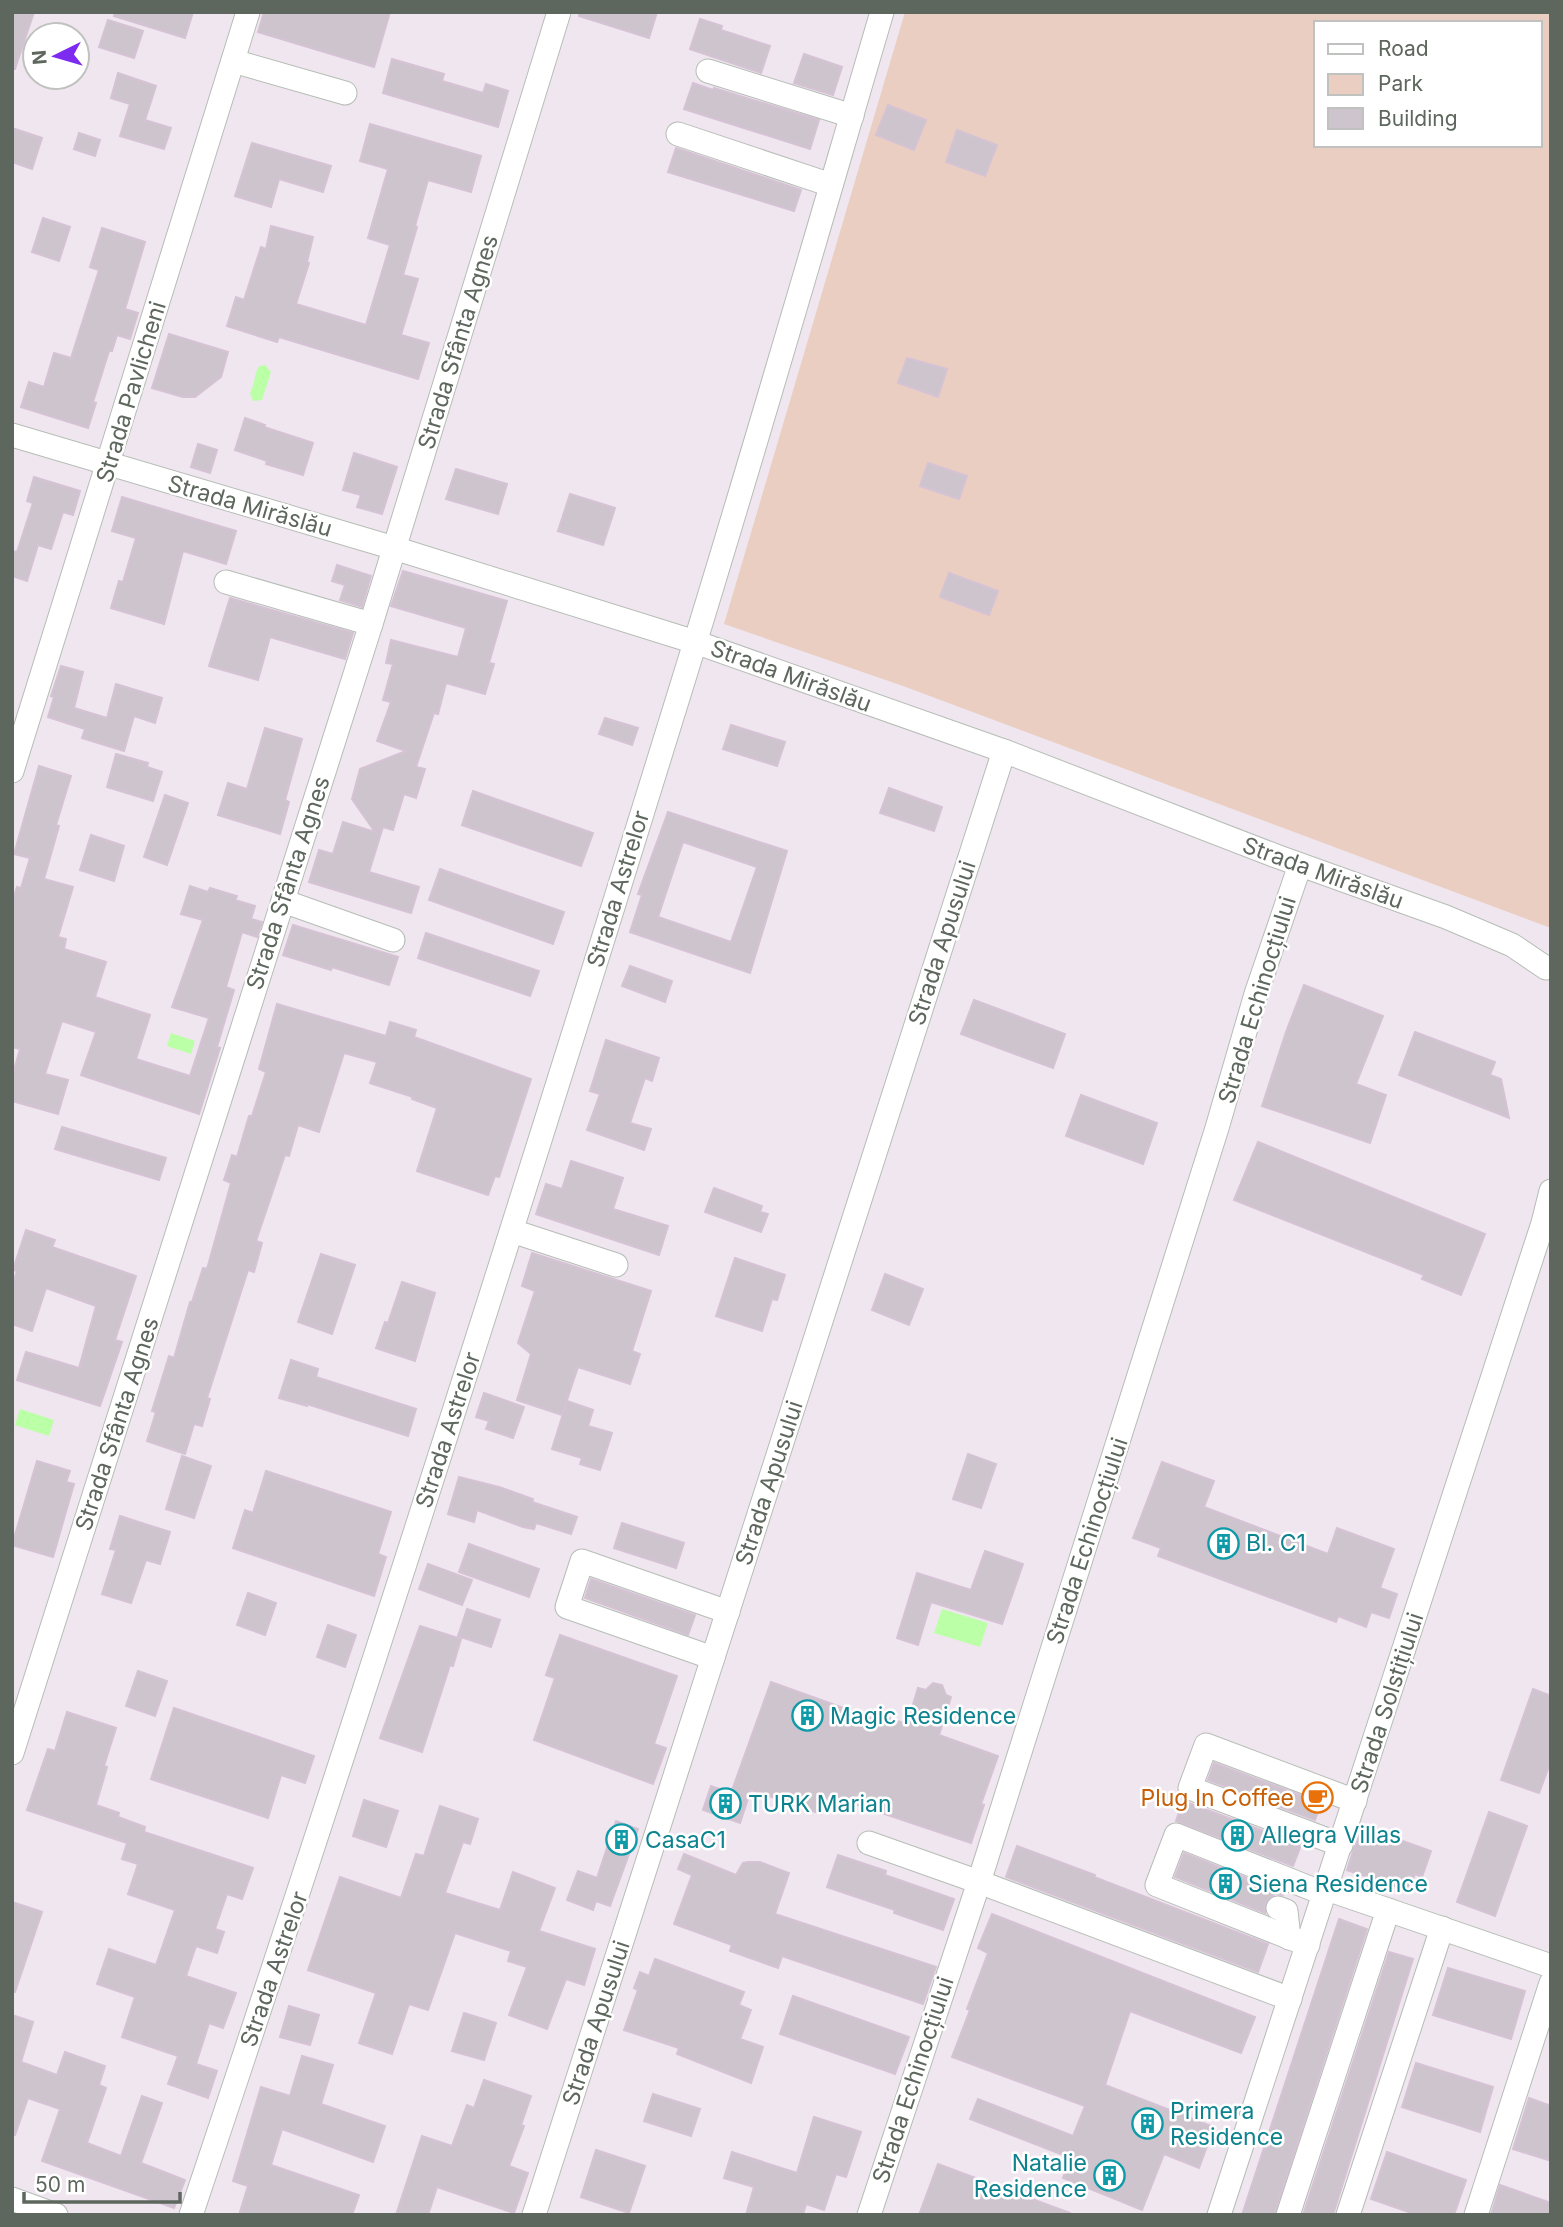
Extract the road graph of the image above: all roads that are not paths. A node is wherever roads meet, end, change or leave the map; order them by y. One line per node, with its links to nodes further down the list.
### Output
1 (248, 12): 4 (street, Strada Pavlicheni)
2 (559, 12): 12 (street, Strada Sfânta Agnes)
3 (883, 12): 7 (street, Strada Astrelor)
4 (233, 61): 6 (street); 11 (street, Strada Pavlicheni)
5 (708, 71): 7 (street)
6 (345, 93)
7 (852, 116): 9 (street, Strada Astrelor)
8 (678, 134): 9 (street)
9 (831, 185): 15 (street, Strada Astrelor)
10 (12, 435): 11 (street, Strada Mirăslău)
11 (109, 464): 12 (street, Strada Mirăslău); 17 (street, Strada Pavlicheni)
12 (394, 548): 14 (street, Strada Sfânta Agnes); 15 (street, Strada Mirăslău)
13 (226, 582): 14 (street)
14 (371, 624): 19 (street, Strada Sfânta Agnes)
15 (695, 642): 16 (street, Strada Mirăslău); 23 (street, Strada Astrelor)
16 (1004, 751): 18 (street, Strada Mirăslău); 25 (street, Strada Apusului)
17 (12, 771)
18 (1300, 865): 21 (street, Strada Mirăslău); 31 (street, Strada Echinocțiului)
19 (283, 901): 20 (street); 27 (street, Strada Sfânta Agnes)
20 (393, 940)
21 (1549, 970)
22 (1551, 1191): 28 (street, Strada Solstițiului)
23 (512, 1231): 24 (street); 42 (street, Strada Astrelor)
24 (616, 1265)
25 (728, 1612): 26 (street, Strada Apusului); 26 (street)
26 (713, 1658): 43 (street, Strada Apusului)
27 (12, 1753)
28 (1355, 1801): 30 (street, Strada Solstițiului); 30 (street)
29 (869, 1843): 31 (street)
30 (1341, 1845): 32 (street, Strada Solstițiului)
31 (979, 1882): 39 (street); 44 (street, Strada Echinocțiului)
32 (1326, 1891): 34 (street); 36 (street, Strada Solstițiului); 36 (street)
33 (1278, 1908): 36 (street)
34 (1388, 1910): 35 (street); 46 (street)
35 (1443, 1928): 37 (street); 47 (street)
36 (1298, 1941): 39 (street, Strada Solstițiului)
37 (1551, 1966)
38 (1551, 1983): 48 (street)
39 (1290, 1999): 45 (street, Strada Solstițiului)
40 (12, 2199): 41 (street)
41 (56, 2215)
42 (191, 2215)
43 (534, 2215)
44 (869, 2215)
45 (1219, 2215)
46 (1288, 2215)
47 (1348, 2215)
48 (1476, 2215)

